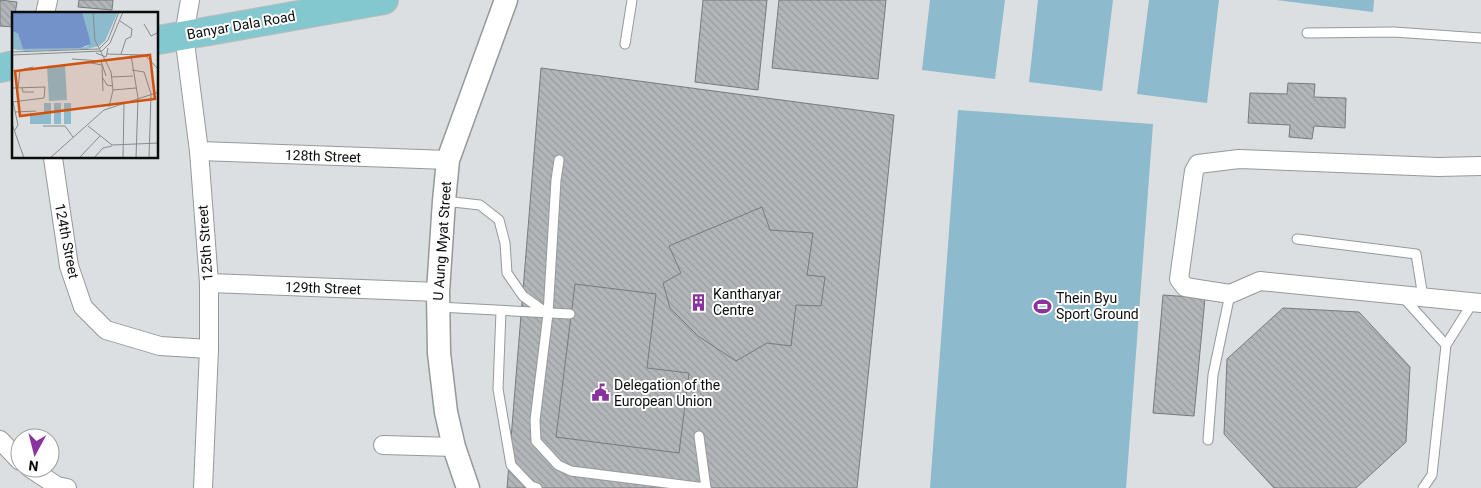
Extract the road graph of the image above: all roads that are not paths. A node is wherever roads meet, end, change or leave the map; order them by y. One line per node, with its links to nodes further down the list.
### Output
1 (190, 0): 7 (street, 125th Street)
2 (384, 0): 5 (main road, Banyar Dala Road)
3 (506, 0): 13 (street, U Aung Myat Street)
4 (632, 0): 10 (lane)
5 (340, 3): 7 (main road, Banyar Dala Road)
6 (1307, 33): 8 (lane)
7 (184, 35): 9 (main road, Banyar Dala Road); 11 (street, 125th Street)
8 (1481, 38)
9 (159, 40)
10 (625, 44)
11 (199, 151): 13 (street, 128th Street); 18 (street, 125th Street)
12 (53, 159): 28 (street, 124th Street)
13 (448, 160): 16 (street, U Aung Myat Street)
14 (559, 160): 25 (lane)
15 (1481, 166): 19 (street)
16 (444, 201): 22 (street, U Aung Myat Street); 25 (lane)
17 (1297, 239): 21 (lane)
18 (209, 284): 22 (street, 129th Street); 28 (street, 125th Street)
19 (1230, 294): 20 (street); 31 (lane)
20 (1402, 296): 21 (street); 27 (lane)
21 (1423, 297): 23 (street)
22 (438, 300): 24 (lane); 33 (street, U Aung Myat Street)
23 (1477, 303): 27 (lane)
24 (501, 310): 25 (lane); 39 (lane)
25 (548, 314): 26 (lane); 40 (lane)
26 (570, 314)
27 (1446, 345): 41 (lane)
28 (209, 349): 37 (street, 125th Street)
29 (699, 436): 40 (lane)
30 (0, 440): 34 (street)
31 (1208, 440)
32 (383, 445): 33 (street)
33 (454, 447): 38 (street, U Aung Myat Street)
34 (10, 450)
35 (45, 478): 36 (street)
36 (67, 488)
37 (203, 488)
38 (468, 488)
39 (537, 488)
40 (706, 488)
41 (1423, 488)

